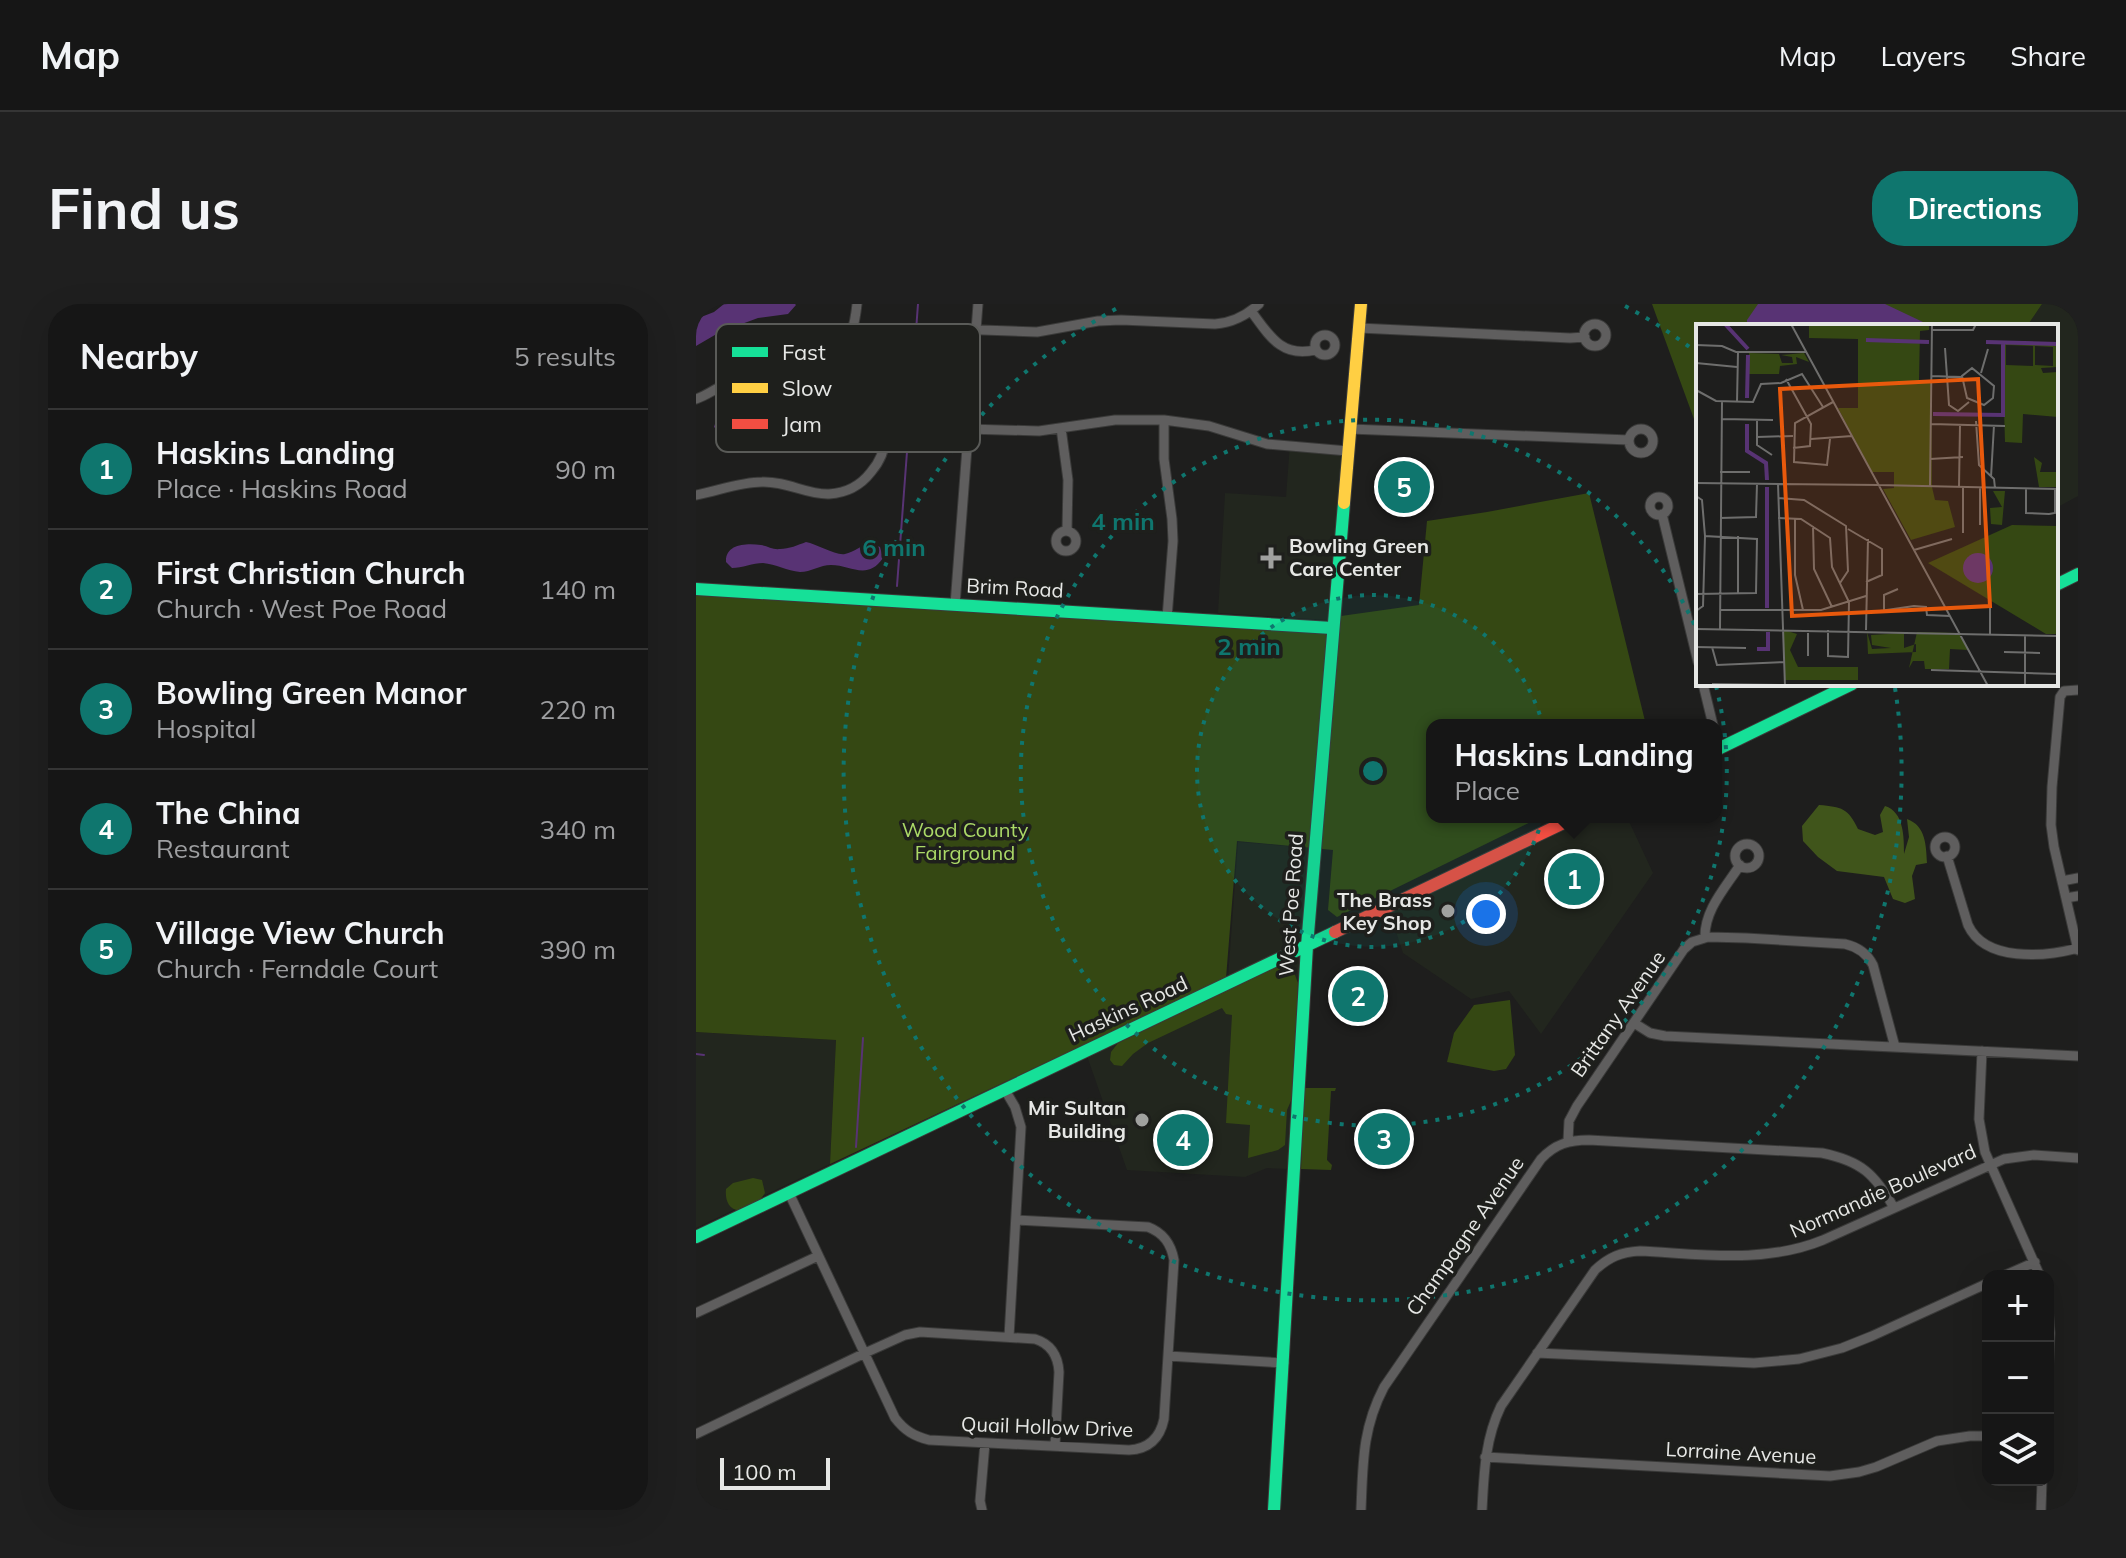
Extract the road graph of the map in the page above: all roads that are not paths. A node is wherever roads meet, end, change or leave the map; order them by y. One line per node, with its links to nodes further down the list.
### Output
1 (857, 304): 5 (street)
2 (978, 304): 6 (street)
3 (1361, 304): 7 (main road, West Poe Road)
4 (1255, 308): 8 (street); 10 (street)
5 (853, 324)
6 (976, 324)
7 (1359, 328): 9 (street); 15 (main road, West Poe Road)
8 (980, 330)
9 (1585, 337)
10 (1315, 350)
11 (716, 390): 12 (street)
12 (696, 399)
13 (1164, 420): 14 (street); 18 (street); 28 (street)
14 (1061, 428): 16 (street); 23 (street)
15 (1350, 429): 17 (street); 18 (main road, West Poe Road)
16 (980, 430)
17 (1629, 440)
18 (1348, 451): 29 (main road, West Poe Road)
19 (882, 452): 21 (street)
20 (966, 452): 27 (street)
21 (696, 495)
22 (1662, 514): 30 (street)
23 (1067, 530)
24 (2078, 574): 25 (main road)
25 (2058, 584)
26 (696, 589): 27 (main road, Brim Road)
27 (955, 605): 28 (main road, Brim Road)
28 (1167, 618): 29 (main road, Brim Road)
29 (1332, 628): 44 (main road, West Poe Road)
30 (1696, 654)
31 (1703, 686): 34 (street)
32 (1848, 686): 35 (main road)
33 (2078, 690): 40 (street)
34 (1712, 719)
35 (1722, 743)
36 (1563, 823): 44 (main road, Haskins Road)
37 (1947, 856): 45 (street)
38 (1740, 865): 43 (street)
39 (2078, 878): 40 (street)
40 (2062, 881): 42 (street)
41 (2078, 896): 42 (street)
42 (2066, 898): 45 (street)
43 (1705, 938): 46 (street, Brittany Avenue); 47 (street)
44 (1307, 946): 50 (main road, Haskins Road); 68 (main road, West Poe Road)
45 (2078, 949)
46 (1634, 1023): 47 (street); 51 (street, Brittany Avenue)
47 (1895, 1047): 48 (street)
48 (1982, 1051): 49 (street); 53 (street)
49 (2078, 1056)
50 (1005, 1090): 54 (main road, Haskins Road); 56 (street)
51 (1568, 1141): 55 (street); 77 (street, Champagne Avenue)
52 (2078, 1158): 53 (street, Normandie Boulevard)
53 (1990, 1164): 55 (street, Normandie Boulevard); 59 (street)
54 (789, 1193): 57 (main road, Haskins Road); 58 (street, Quail Hollow Drive)
55 (1894, 1208): 66 (street, Normandie Boulevard)
56 (1016, 1220): 64 (street); 67 (street, Quail Hollow Drive)
57 (696, 1237)
58 (818, 1256): 63 (street); 65 (street, Quail Hollow Drive)
59 (2035, 1262): 60 (street); 61 (street)
60 (2017, 1270)
61 (2038, 1270)
62 (1982, 1286): 66 (street)
63 (696, 1313)
64 (1009, 1337): 65 (street); 72 (street)
65 (865, 1353): 69 (street); 71 (street, Quail Hollow Drive)
66 (1537, 1353): 73 (street, Normandie Boulevard)
67 (1168, 1356): 68 (street); 72 (street, Quail Hollow Drive)
68 (1284, 1363): 76 (main road, West Poe Road)
69 (696, 1434)
70 (1982, 1436): 73 (street, Lorraine Avenue)
71 (985, 1443): 72 (street, Quail Hollow Drive); 75 (street)
72 (1055, 1446)
73 (1485, 1457): 78 (street, Normandie Boulevard)
74 (2042, 1486): 79 (street)
75 (982, 1510)
76 (1274, 1510)
77 (1361, 1510)
78 (1482, 1510)
79 (2041, 1510)

